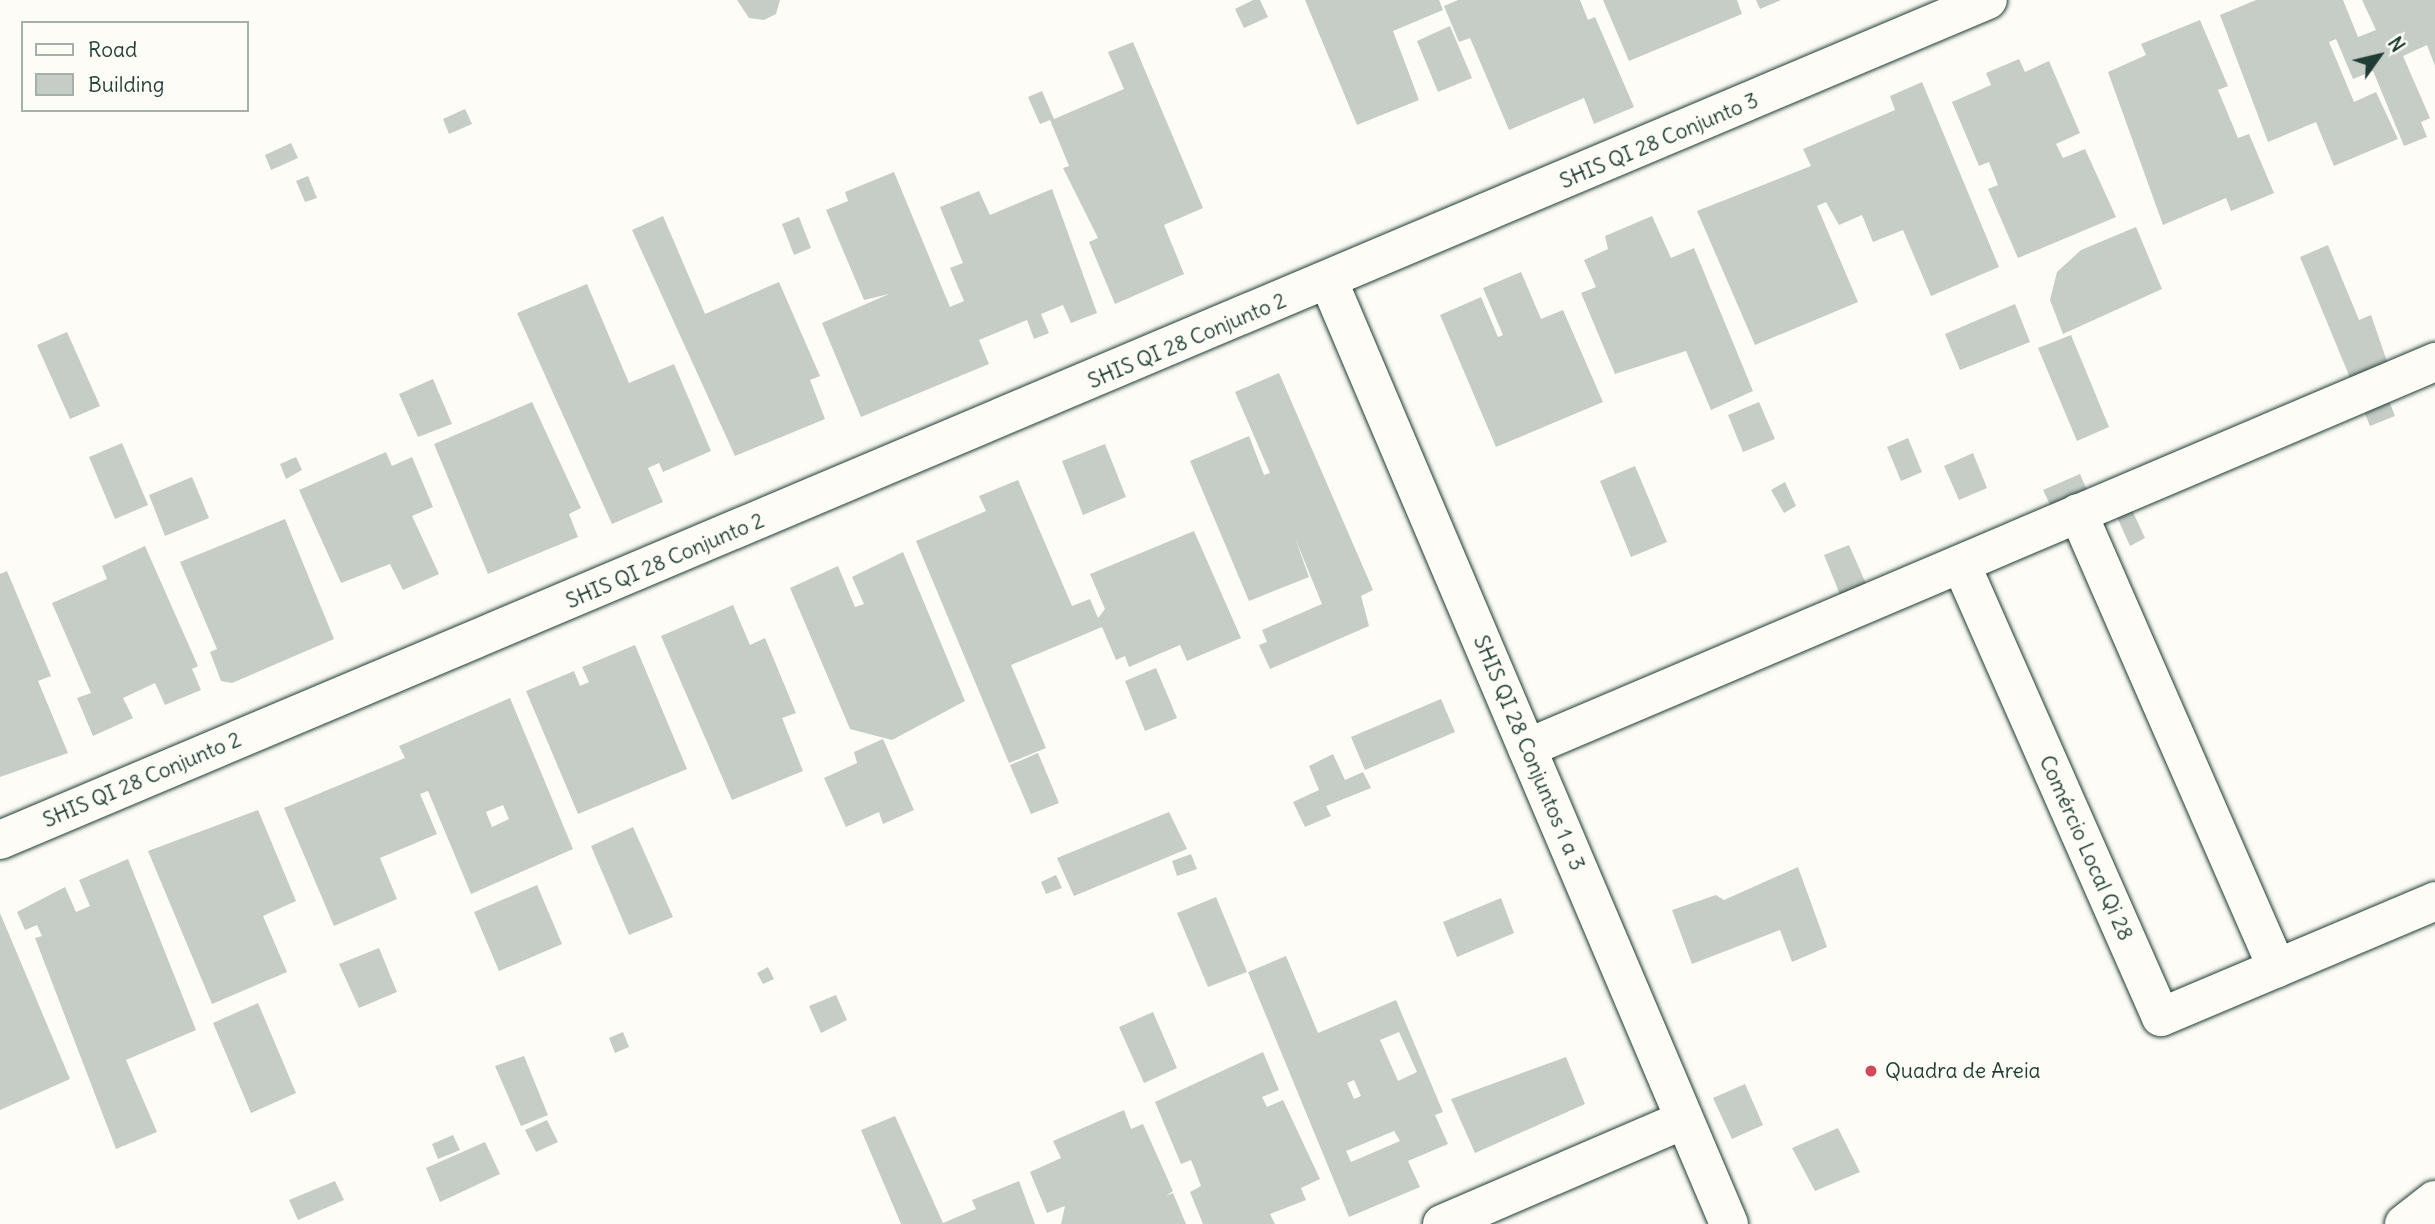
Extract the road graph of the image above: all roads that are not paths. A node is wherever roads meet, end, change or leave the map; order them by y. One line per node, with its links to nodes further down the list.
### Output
1 (1988, 0): 2 (street, SHIS QI 28 Conjunto 3)
2 (1329, 282): 6 (street, SHIS QI 28 Conjuntos 1 a 3); 7 (street, SHIS QI 28 Conjunto 2)
3 (2435, 362): 4 (street)
4 (2078, 513): 5 (street); 9 (street)
5 (1961, 564): 6 (street); 9 (street, Comércio Local Qi 28)
6 (1527, 748): 10 (street, SHIS QI 28 Conjuntos 1 a 3)
7 (0, 840)
8 (2435, 901): 9 (street, Comércio Local Qi 28)
9 (2277, 968)
10 (1684, 1120): 12 (street); 13 (street, SHIS QI 28 Conjuntos 1 a 3)
11 (2435, 1200): 14 (street)
12 (1442, 1224)
13 (1728, 1224)
14 (2404, 1224)

